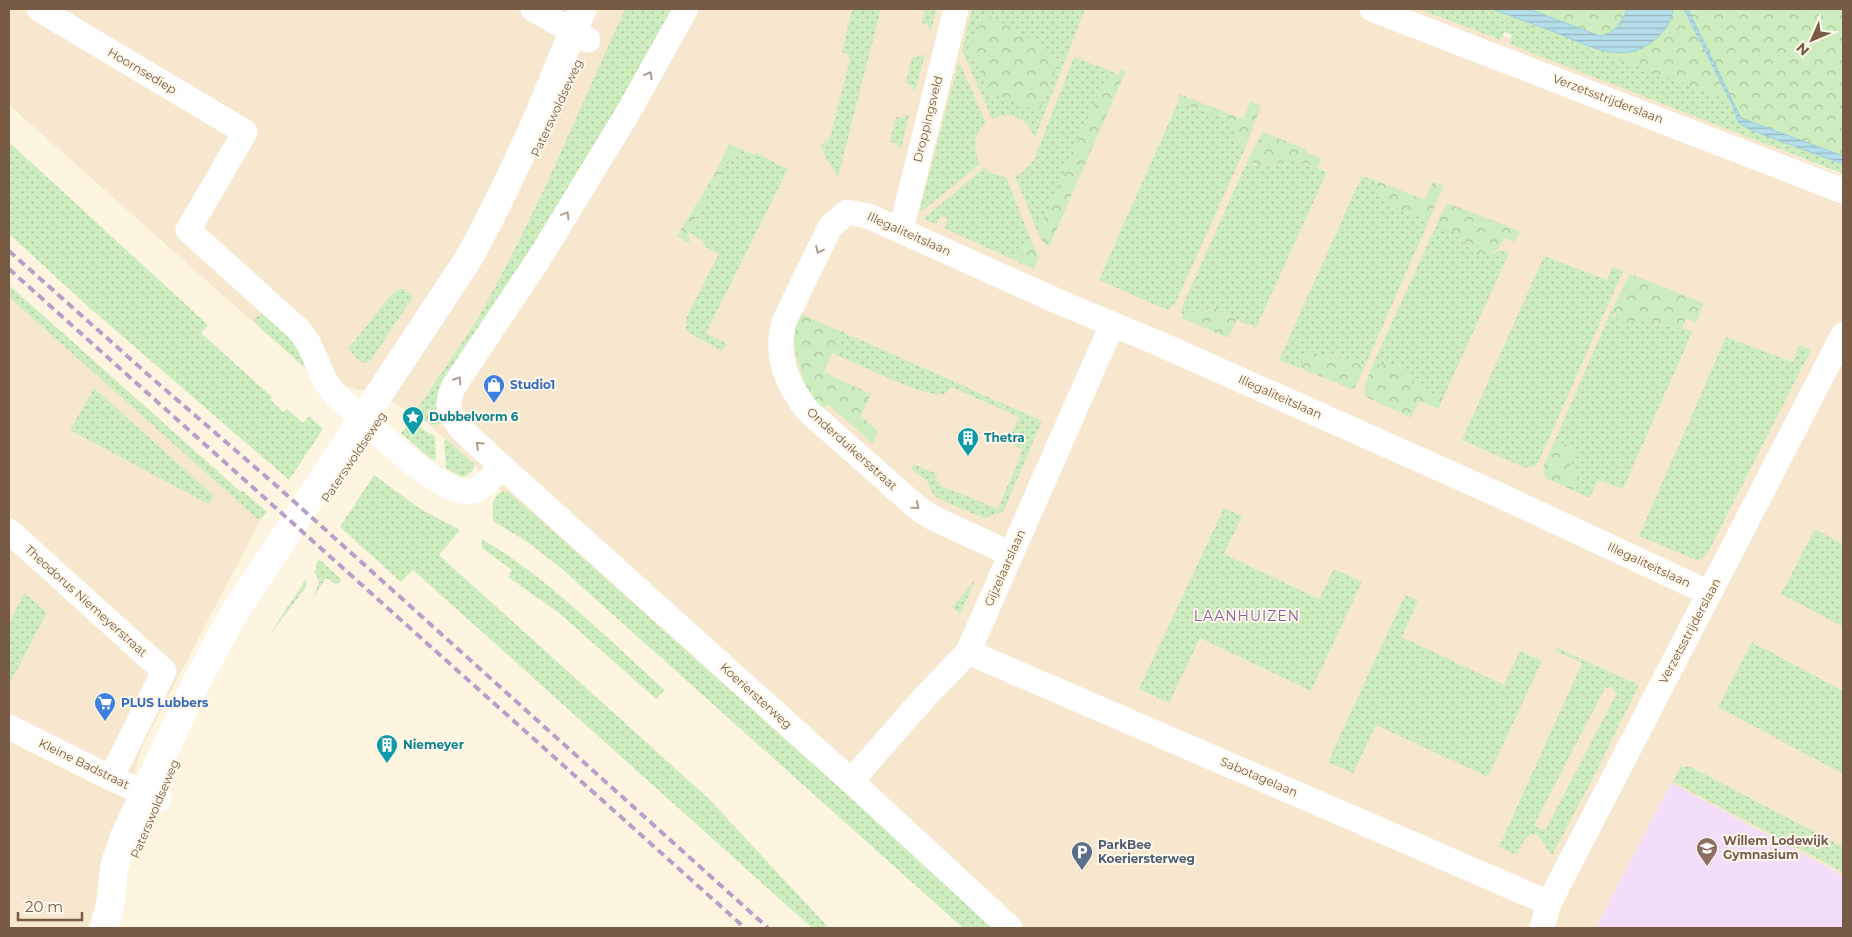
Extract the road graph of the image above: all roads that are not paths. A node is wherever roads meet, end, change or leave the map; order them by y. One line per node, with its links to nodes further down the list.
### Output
1 (39, 9): 13 (street, Hoornsediep)
2 (533, 9): 7 (street)
3 (602, 9): 7 (main road, Paterswoldseweg)
4 (686, 9): 13 (street, Koeriersterweg, one-way to 4)
5 (956, 9): 10 (street, Droppingsveld)
6 (1372, 9): 8 (street, Verzetsstrijderslaan)
7 (581, 27): 21 (main road, Paterswoldseweg)
8 (1843, 191)
9 (847, 212): 10 (street, Illegaliteitslaan); 15 (street, Onderduikersstraat, one-way to 15)
10 (900, 230): 11 (street, Illegaliteitslaan)
11 (1112, 325): 15 (street, Gijzelaarslaan); 16 (street, Illegaliteitslaan)
12 (1843, 335): 16 (street, Verzetsstrijderslaan)
13 (501, 466): 20 (street, Koeriersterweg)
14 (9, 530): 19 (street, Theodorus Niemeyerstraat)
15 (1011, 554): 17 (street, Gijzelaarslaan)
16 (1709, 593): 22 (street, Verzetsstrijderslaan)
17 (968, 652): 20 (street, Gijzelaarslaan); 22 (street, Sabotagelaan)
18 (9, 727): 19 (street, Kleine Badstraat)
19 (110, 778): 21 (street, Kleine Badstraat)
20 (851, 781): 24 (street, Koeriersterweg)
21 (152, 796): 23 (main road, Paterswoldseweg)
22 (1549, 903): 25 (street, Verzetsstrijderslaan)
23 (107, 918)
24 (1010, 928)
25 (1542, 928)

